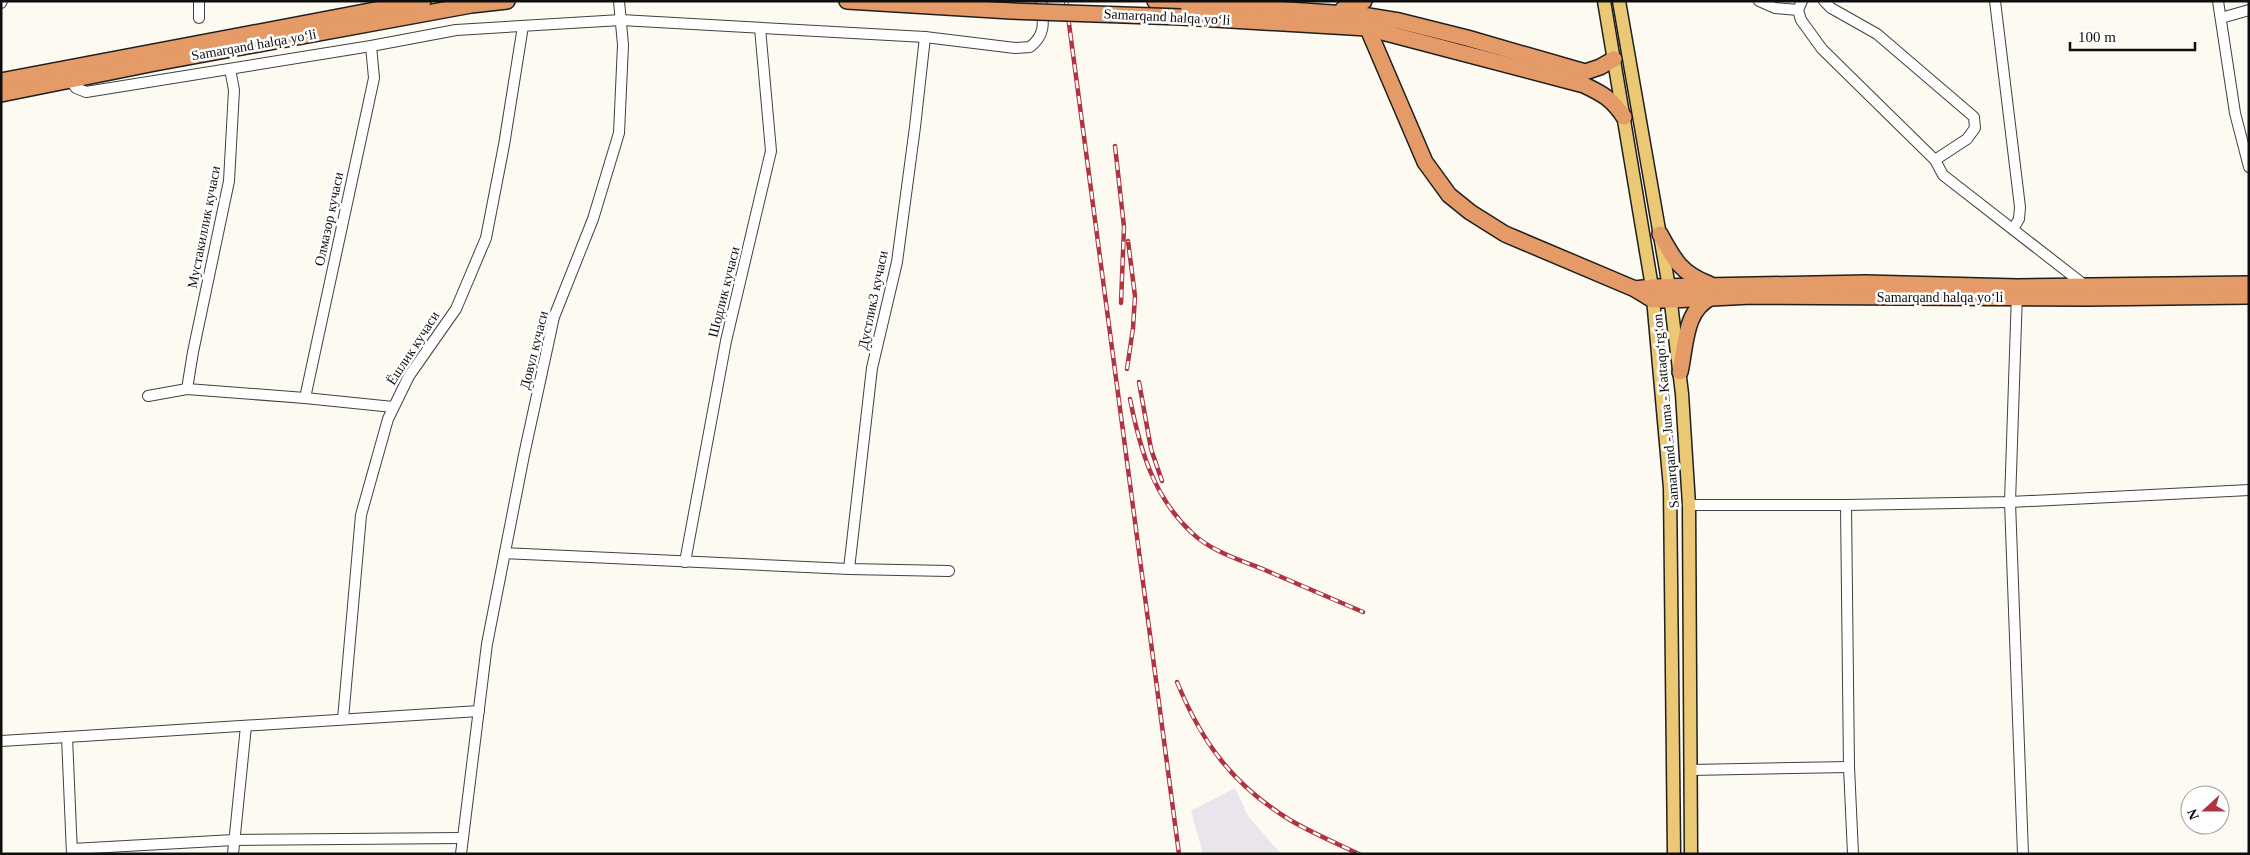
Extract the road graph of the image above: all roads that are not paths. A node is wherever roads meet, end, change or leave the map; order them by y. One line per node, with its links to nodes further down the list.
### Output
1 (199, 1): 18 (street)
2 (423, 1): 29 (highway, Samarqand halqa yoʻli)
3 (507, 1): 30 (highway, Samarqand halqa yoʻli)
4 (619, 1): 20 (street, Довул кучаси)
5 (847, 1): 15 (highway, Samarqand halqa yoʻli, bridge)
6 (1041, 1): 24 (street)
7 (1155, 1): 15 (highway, Samarqand halqa yoʻli)
8 (1604, 1): 27 (main road, Samarqand - Juma - Kattaqo‘rg‘on)
9 (1619, 1): 36 (main road, Samarqand - Juma - Kattaqo‘rg‘on)
10 (1759, 1): 14 (street)
11 (1824, 1): 33 (street)
12 (1995, 1): 35 (street)
13 (2218, 1): 19 (street)
14 (1800, 6): 33 (street)
15 (1181, 10): 17 (highway, Samarqand halqa yoʻli); 22 (highway, Samarqand halqa yoʻli)
16 (2249, 10): 19 (street)
17 (1365, 15): 22 (highway, Samarqand halqa yoʻli); 26 (highway); 27 (highway, Samarqand halqa yoʻli); 32 (highway, Samarqand halqa yoʻli)
18 (198, 18)
19 (2221, 18): 34 (street)
20 (621, 20): 21 (street); 23 (street); 53 (street, Довул кучаси)
21 (523, 26): 25 (street); 48 (street, Ёшлик кучаси)
22 (1345, 26): 26 (highway)
23 (760, 28): 24 (street); 54 (street, Шодлик кучаси)
24 (925, 37): 55 (street, Дустлик3 кучаси)
25 (371, 46): 28 (street); 47 (street, Олмазор кучаси)
26 (1379, 58): 41 (highway)
27 (1614, 59): 32 (main road, Samarqand - Juma - Kattaqo‘rg‘on)
28 (230, 69): 30 (street); 45 (street, Мустакиллик кучаси)
29 (1, 81)
30 (71, 81): 31 (highway, Samarqand halqa yoʻli)
31 (1, 94)
32 (1624, 117): 41 (main road, Samarqand - Juma - Kattaqo‘rg‘on)
33 (1934, 160): 35 (street)
34 (2249, 167)
35 (2013, 229): 38 (street)
36 (1660, 234): 39 (highway); 42 (main road, Samarqand - Juma - Kattaqo‘rg‘on)
37 (2249, 284): 38 (highway, Samarqand halqa yoʻli)
38 (2087, 287): 40 (highway, Samarqand halqa yoʻli)
39 (1712, 292): 40 (highway, Samarqand halqa yoʻli); 42 (highway, Samarqand halqa yoʻli); 44 (highway)
40 (2017, 292): 43 (highway, Samarqand halqa yoʻli); 50 (street)
41 (1653, 293): 42 (highway, Samarqand halqa yoʻli); 69 (main road, Samarqand - Juma - Kattaqo‘rg‘on)
42 (1670, 294): 44 (main road, Samarqand - Juma - Kattaqo‘rg‘on)
43 (2249, 296)
44 (1680, 372): 51 (main road, Samarqand - Juma - Kattaqo‘rg‘on)
45 (187, 389): 46 (street); 47 (street)
46 (148, 396)
47 (305, 398): 48 (street)
48 (393, 407): 58 (street, Ёшлик кучаси)
49 (2249, 490): 50 (street)
50 (2010, 502): 52 (street); 72 (street)
51 (1689, 505): 52 (street); 63 (main road, Samarqand - Juma - Kattaqo‘rg‘on)
52 (1846, 505): 62 (street)
53 (505, 553): 54 (street); 57 (street, Довул кучаси)
54 (685, 562): 55 (street)
55 (849, 569): 56 (street)
56 (949, 571)
57 (479, 711): 58 (street); 64 (street, Довул кучаси)
58 (343, 719): 59 (street)
59 (246, 726): 60 (street); 65 (street)
60 (67, 737): 61 (street); 66 (street)
61 (1, 742)
62 (1849, 767): 63 (street); 71 (street)
63 (1690, 770): 70 (main road, Samarqand - Juma - Kattaqo‘rg‘on)
64 (463, 838): 65 (street); 68 (street, Довул кучаси)
65 (234, 840): 66 (street); 67 (street)
66 (72, 852)
67 (233, 854)
68 (461, 854)
69 (1674, 854)
70 (1691, 854)
71 (1853, 854)
72 (2023, 854)

